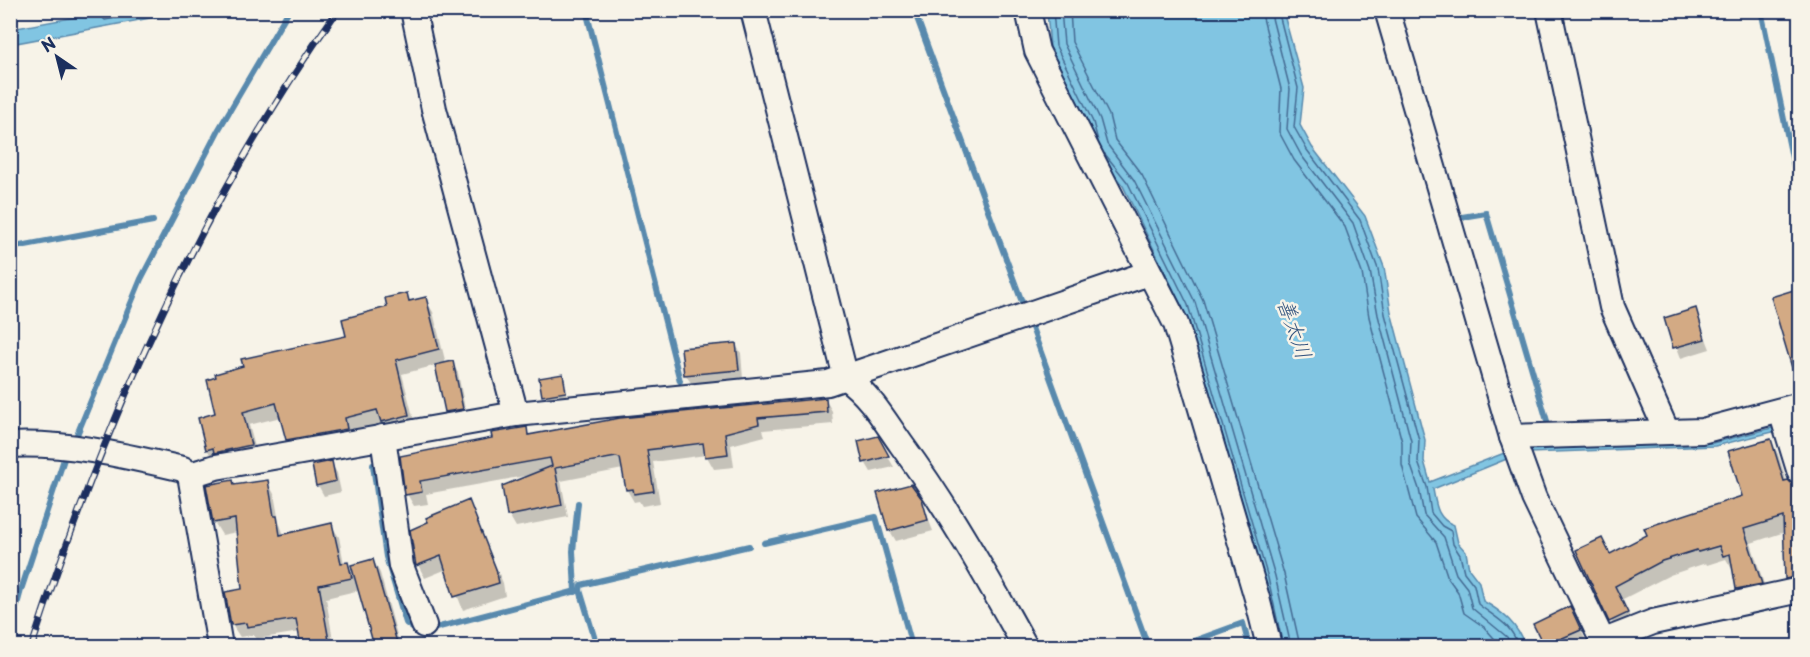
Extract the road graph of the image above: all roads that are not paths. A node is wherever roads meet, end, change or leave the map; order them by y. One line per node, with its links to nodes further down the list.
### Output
1 (753, 10): 7 (street)
2 (1028, 10): 6 (street)
3 (1387, 10): 12 (street)
4 (1550, 10): 10 (street)
5 (414, 14): 9 (street)
6 (1149, 273): 7 (street); 21 (street)
7 (846, 378): 9 (street); 20 (street)
8 (1790, 408): 10 (street); 14 (street)
9 (516, 414): 11 (street)
10 (1667, 432): 12 (street)
11 (383, 437): 15 (street); 17 (street)
12 (1512, 437): 18 (street)
13 (10, 445): 15 (street)
14 (1800, 473)
15 (190, 475): 19 (street)
16 (1800, 590): 18 (street)
17 (424, 625)
18 (1603, 644)
19 (220, 646)
20 (1025, 646)
21 (1269, 646)

